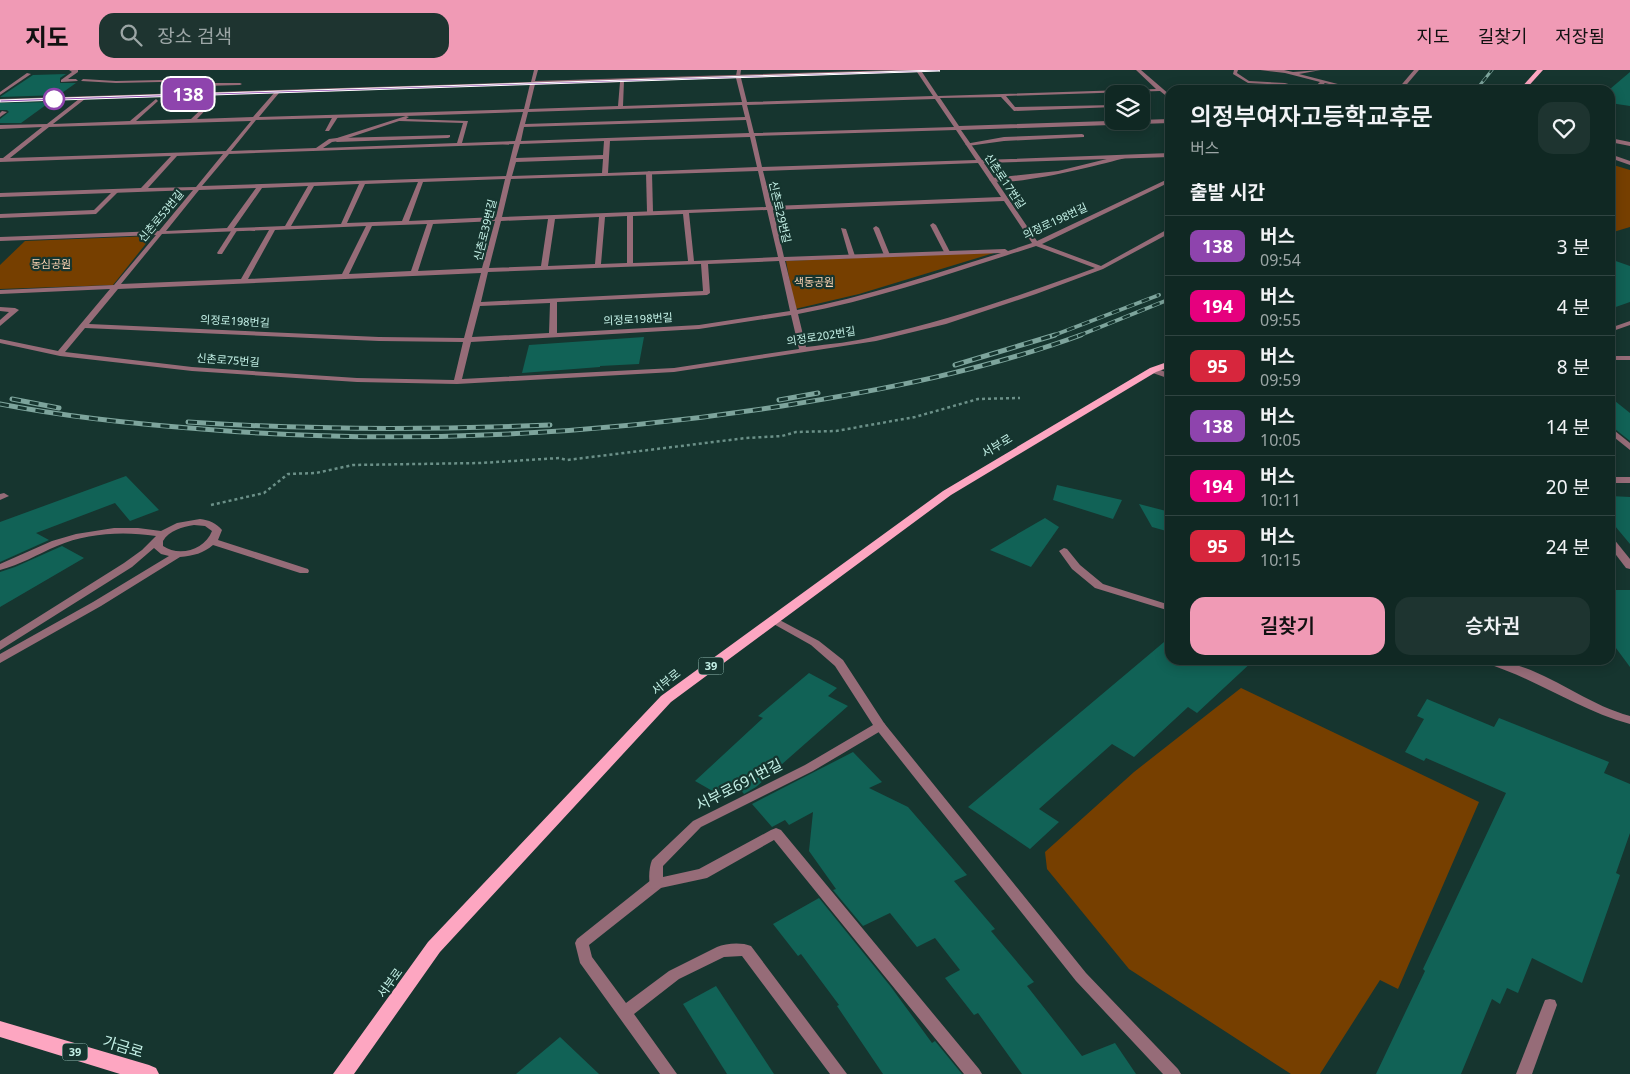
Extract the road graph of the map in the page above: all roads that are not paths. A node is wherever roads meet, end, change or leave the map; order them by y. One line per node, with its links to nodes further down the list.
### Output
1 (71, 70): 17 (street)
2 (536, 70): 22 (street, 신촌로39번길)
3 (635, 70): 20 (street)
4 (918, 70): 5 (street); 14 (street); 36 (street, 신촌로17번길)
5 (938, 70)
6 (1138, 70): 30 (street)
7 (1236, 70): 24 (street)
8 (1262, 70): 13 (street)
9 (1278, 70): 13 (street)
10 (1320, 70): 16 (street)
11 (1417, 70): 27 (street)
12 (1540, 70): 28 (main road)
13 (1284, 72): 16 (street)
14 (739, 73): 20 (street); 41 (street, 신촌로29번길)
15 (29, 74): 33 (street)
16 (1291, 74): 21 (street)
17 (76, 80)
18 (83, 80): 23 (street)
19 (622, 80): 20 (street); 22 (street); 43 (street)
20 (634, 80)
21 (1324, 82): 25 (street); 26 (street)
22 (533, 83): 31 (street); 44 (street, 신촌로39번길)
23 (240, 84)
24 (1288, 85)
25 (1320, 85)
26 (1337, 85)
27 (1404, 85)
28 (1526, 85)
29 (1150, 90): 30 (street)
30 (1160, 90): 34 (street)
31 (278, 91): 37 (street); 48 (street, 신촌로53번길)
32 (1105, 92): 35 (street)
33 (0, 94)
34 (1165, 94)
35 (1002, 95): 36 (street); 42 (street)
36 (936, 97): 41 (street); 56 (street, 신촌로17번길)
37 (83, 98): 39 (street); 53 (street)
38 (214, 98): 50 (street)
39 (0, 100)
40 (156, 100): 52 (street)
41 (744, 103): 43 (street); 47 (street, 신촌로29번길)
42 (1105, 106)
43 (620, 107): 44 (street)
44 (526, 110): 45 (street); 54 (street, 신촌로39번길)
45 (411, 114): 46 (street); 49 (street)
46 (335, 116): 48 (street); 57 (street)
47 (748, 118): 54 (street); 58 (street, 신촌로29번길)
48 (255, 119): 50 (street); 69 (street, 신촌로53번길)
49 (401, 120): 61 (street); 65 (street)
50 (192, 121): 52 (street)
51 (1165, 121): 56 (street)
52 (131, 123): 53 (street)
53 (47, 126): 55 (street); 76 (street)
54 (522, 126): 64 (street, 신촌로39번길)
55 (0, 127)
56 (957, 128): 58 (street); 66 (street, 신촌로17번길)
57 (327, 130)
58 (752, 135): 62 (street); 79 (street, 신촌로29번길)
59 (448, 136): 61 (street)
60 (1082, 136): 66 (street)
61 (338, 140): 68 (street)
62 (607, 140): 64 (street); 72 (street)
63 (1615, 141): 67 (street)
64 (518, 143): 65 (street); 75 (street, 신촌로39번길)
65 (459, 144): 68 (street)
66 (968, 144): 77 (street, 신촌로17번길)
67 (1630, 144)
68 (316, 149): 69 (street)
69 (228, 152): 70 (street); 89 (street, 신촌로53번길)
70 (176, 154): 76 (street); 90 (street)
71 (1165, 156): 73 (street)
72 (606, 157): 75 (street); 81 (street)
73 (1122, 157): 77 (street); 83 (street)
74 (1615, 158): 78 (street)
75 (513, 160): 82 (street, 신촌로39번길)
76 (2, 161)
77 (980, 162): 79 (street); 83 (street, 신촌로17번길)
78 (1630, 163)
79 (760, 170): 80 (street); 94 (street, 신촌로29번길)
80 (649, 173): 81 (street); 96 (street)
81 (605, 175): 82 (street)
82 (509, 178): 84 (street); 101 (street, 신촌로39번길)
83 (992, 180): 93 (street, 신촌로17번길)
84 (421, 181): 86 (street); 103 (street)
85 (1165, 182): 115 (street, 의정로198번길)
86 (363, 183): 87 (street); 105 (street)
87 (312, 185): 88 (street); 107 (street)
88 (260, 187): 89 (street); 111 (street)
89 (197, 189): 90 (street); 112 (street, 신촌로53번길)
90 (142, 191): 91 (street)
91 (116, 192): 92 (street); 99 (street)
92 (0, 196)
93 (1005, 198): 94 (street); 115 (street, 신촌로17번길)
94 (769, 208): 95 (street); 121 (street, 신촌로29번길)
95 (686, 211): 96 (street); 122 (street)
96 (650, 212): 97 (street)
97 (630, 213): 98 (street); 124 (street)
98 (602, 214): 100 (street); 125 (street)
99 (0, 216)
100 (552, 216): 101 (street); 126 (street)
101 (499, 218): 102 (street); 128 (street, 신촌로39번길)
102 (431, 221): 103 (street); 129 (street)
103 (405, 222): 104 (street)
104 (370, 224): 105 (street); 130 (street)
105 (344, 225): 107 (street)
106 (933, 225): 117 (street)
107 (287, 227): 108 (street)
108 (273, 228): 111 (street); 131 (street)
109 (876, 228): 119 (street)
110 (843, 229): 120 (street)
111 (232, 230): 112 (street); 118 (street)
112 (161, 233): 114 (street); 132 (street, 신촌로53번길)
113 (1165, 233): 127 (street, 의정로202번길)
114 (0, 239)
115 (1036, 244): 116 (street, 의정로198번길); 127 (street)
116 (1016, 250): 117 (street); 138 (street, 의정로198번길)
117 (947, 252): 119 (street)
118 (220, 253)
119 (887, 255): 120 (street)
120 (852, 256): 121 (street)
121 (781, 259): 123 (street); 138 (street, 신촌로29번길)
122 (691, 262): 123 (street); 124 (street)
123 (704, 262): 135 (street)
124 (630, 265): 125 (street)
125 (598, 266): 126 (street)
126 (544, 268): 128 (street)
127 (1101, 268): 146 (street, 의정로202번길)
128 (485, 270): 129 (street); 136 (street, 신촌로39번길)
129 (414, 273): 130 (street)
130 (345, 276): 131 (street)
131 (243, 281): 132 (street)
132 (116, 287): 133 (street); 141 (street, 신촌로53번길)
133 (15, 291): 134 (street); 137 (street)
134 (0, 292)
135 (554, 300): 136 (street); 143 (street)
136 (476, 304): 144 (street, 신촌로39번길)
137 (0, 309): 140 (street)
138 (794, 313): 143 (street, 의정로198번길); 146 (street, 신촌로29번길)
139 (1630, 323): 142 (street)
140 (0, 324)
141 (83, 326): 144 (street, 의정로198번길); 147 (street, 신촌로53번길)
142 (1615, 328)
143 (553, 335): 144 (street, 의정로198번길)
144 (467, 340): 153 (street, 신촌로39번길)
145 (0, 341): 147 (street, 신촌로75번길)
146 (803, 351): 153 (street, 의정로202번길)
147 (60, 354): 153 (street, 신촌로75번길)
148 (1615, 358): 149 (street)
149 (1630, 358)
150 (1165, 366): 151 (main road, 서부로 / 39)
151 (1152, 370): 152 (street); 168 (main road, 서부로 / 39)
152 (1165, 375)
153 (457, 382)
154 (1615, 434): 155 (street)
155 (1630, 447)
156 (1615, 480): 157 (street)
157 (1630, 480)
158 (162, 536): 159 (street); 162 (street); 165 (street); 169 (street)
159 (212, 541): 162 (street); 166 (street)
160 (1615, 545): 163 (street)
161 (1064, 550): 167 (street)
162 (178, 554): 170 (street)
163 (1626, 556): 164 (street)
164 (1630, 566)
165 (0, 567)
166 (304, 571)
167 (1165, 606)
168 (774, 620): 173 (street); 179 (main road, 서부로 / 39)
169 (0, 646)
170 (0, 659)
171 (1503, 665): 172 (street)
172 (1630, 720)
173 (880, 726): 174 (street, 서부로691번길); 183 (street)
174 (656, 884): 176 (street); 182 (street)
175 (1550, 1005): 184 (street)
176 (624, 1013): 180 (street); 181 (street)
177 (0, 1029): 178 (main road, 가금로 / 39)
178 (149, 1074)
179 (343, 1074)
180 (669, 1074)
181 (839, 1074)
182 (974, 1074)
183 (1173, 1074)
184 (1524, 1074)

